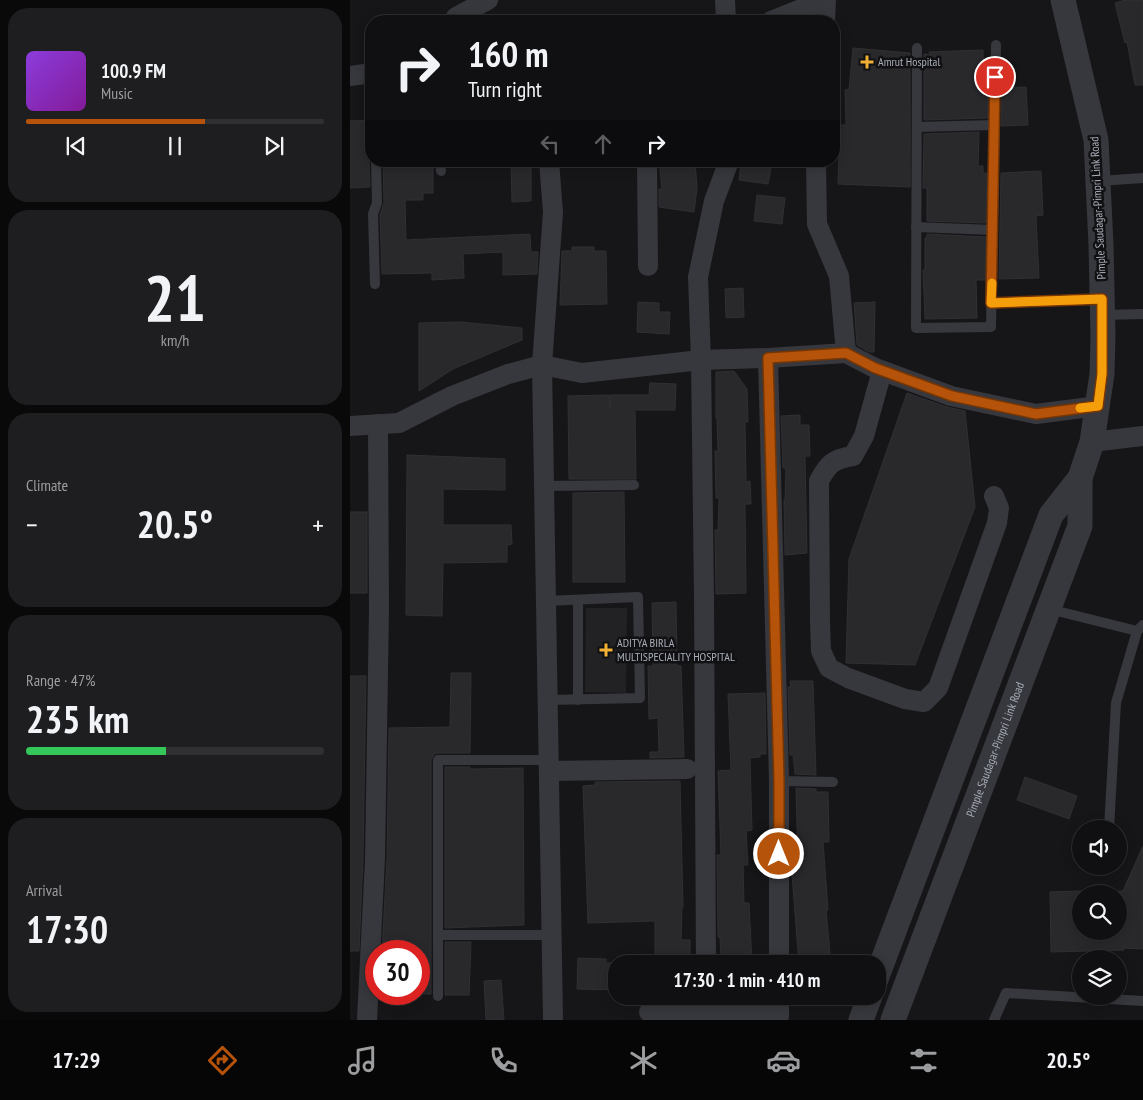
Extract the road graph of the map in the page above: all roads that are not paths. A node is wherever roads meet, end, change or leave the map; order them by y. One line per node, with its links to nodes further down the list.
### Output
1 (488, 0): 5 (street)
2 (725, 0): 6 (street)
3 (825, 0): 7 (street); 8 (street)
4 (1063, 0): 21 (street, Pimple Saudagar-Pimpri Link Road)
5 (456, 13)
6 (726, 15)
7 (786, 15)
8 (825, 15)
9 (996, 45): 13 (lane)
10 (917, 48): 14 (lane)
11 (365, 74): 12 (street)
12 (350, 76)
13 (994, 125): 14 (lane); 23 (lane)
14 (917, 127): 22 (lane)
15 (376, 167): 25 (lane)
16 (549, 167): 32 (street)
17 (647, 167): 24 (street)
18 (727, 167): 31 (street)
19 (816, 167): 29 (street)
20 (1143, 178): 21 (lane)
21 (1099, 181): 27 (street, Pimple Saudagar-Pimpri Link Road)
22 (916, 227): 23 (lane); 26 (lane)
23 (993, 230): 26 (lane)
24 (648, 266)
25 (375, 284)
26 (991, 303): 27 (lane)
27 (1102, 307): 28 (lane); 34 (street, Pimple Saudagar-Pimpri Link Road)
28 (1143, 314)
29 (846, 353): 30 (street); 33 (street)
30 (768, 358): 31 (street); 51 (street)
31 (701, 360): 32 (street); 56 (street)
32 (542, 366): 35 (street); 41 (street)
33 (882, 371): 34 (street); 42 (street)
34 (1098, 406): 38 (street, Pimple Saudagar-Pimpri Link Road)
35 (378, 424): 36 (street); 65 (street)
36 (350, 426)
37 (1143, 436): 38 (street)
38 (1092, 442): 39 (street, Pimple Saudagar-Pimpri Link Road)
39 (1080, 478): 45 (street, Pimple Saudagar-Pimpri Link Road); 58 (street, Pimple Saudagar-Pimpri Link Road)
40 (634, 485): 41 (lane)
41 (545, 486): 43 (street)
42 (994, 496)
43 (546, 601): 44 (lane); 47 (street)
44 (578, 601): 48 (lane); 48 (lane)
45 (1048, 609): 46 (lane); 68 (street, Pimple Saudagar-Pimpri Link Road)
46 (1140, 628): 53 (lane)
47 (548, 700): 48 (lane); 49 (street)
48 (578, 700)
49 (549, 765): 50 (street); 54 (lane); 55 (street)
50 (687, 769)
51 (779, 781): 52 (lane); 57 (street)
52 (833, 782)
53 (1110, 820)
54 (438, 935): 55 (lane); 59 (lane)
55 (551, 935): 66 (street)
56 (706, 955)
57 (779, 955)
58 (885, 955)
59 (438, 996)
60 (1143, 1001): 69 (lane)
61 (706, 1005): 63 (street); 64 (street)
62 (867, 1005): 67 (street)
63 (779, 1011)
64 (649, 1012)
65 (367, 1020)
66 (553, 1020)
67 (861, 1020)
68 (894, 1020)
69 (994, 1020)

